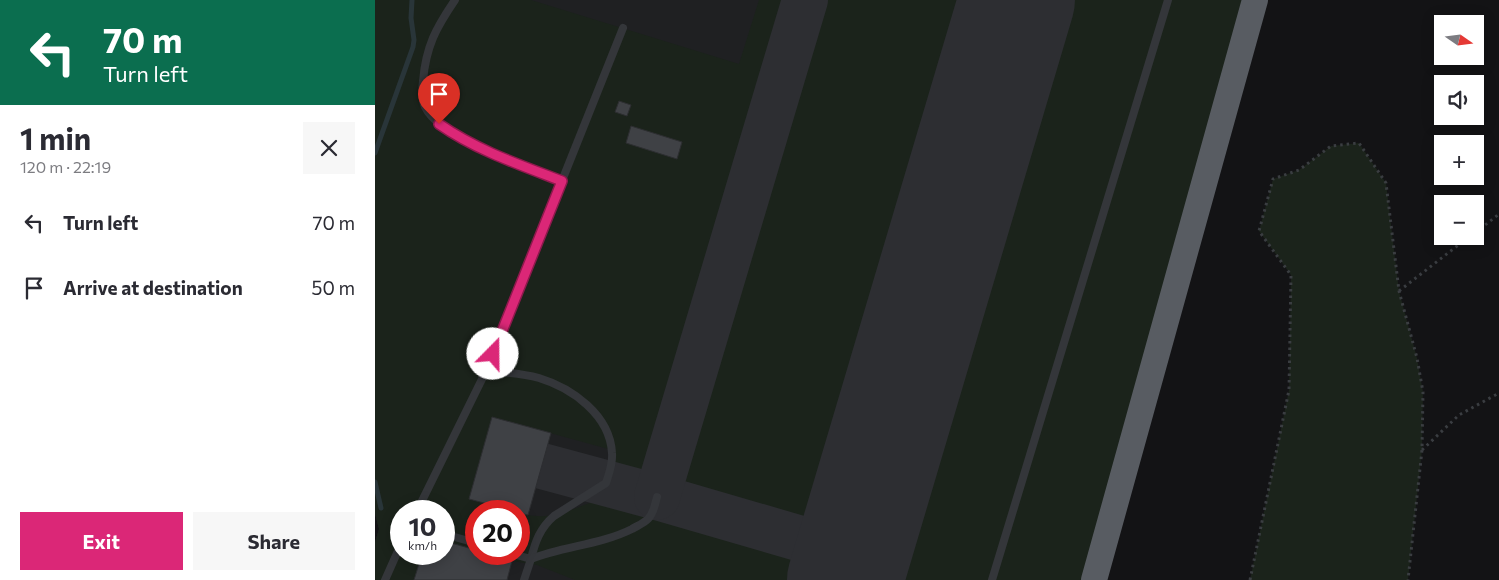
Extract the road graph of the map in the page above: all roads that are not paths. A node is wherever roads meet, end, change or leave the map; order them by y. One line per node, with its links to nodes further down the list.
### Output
1 (455, 0): 5 (lane)
2 (1168, 0): 13 (lane)
3 (1255, 0): 14 (highway)
4 (623, 28): 5 (lane)
5 (562, 181): 6 (lane)
6 (486, 371): 8 (lane); 9 (lane)
7 (657, 497): 9 (lane)
8 (422, 500)
9 (531, 559): 12 (lane)
10 (392, 565): 11 (lane)
11 (385, 580)
12 (524, 580)
13 (992, 580)
14 (1095, 580)

